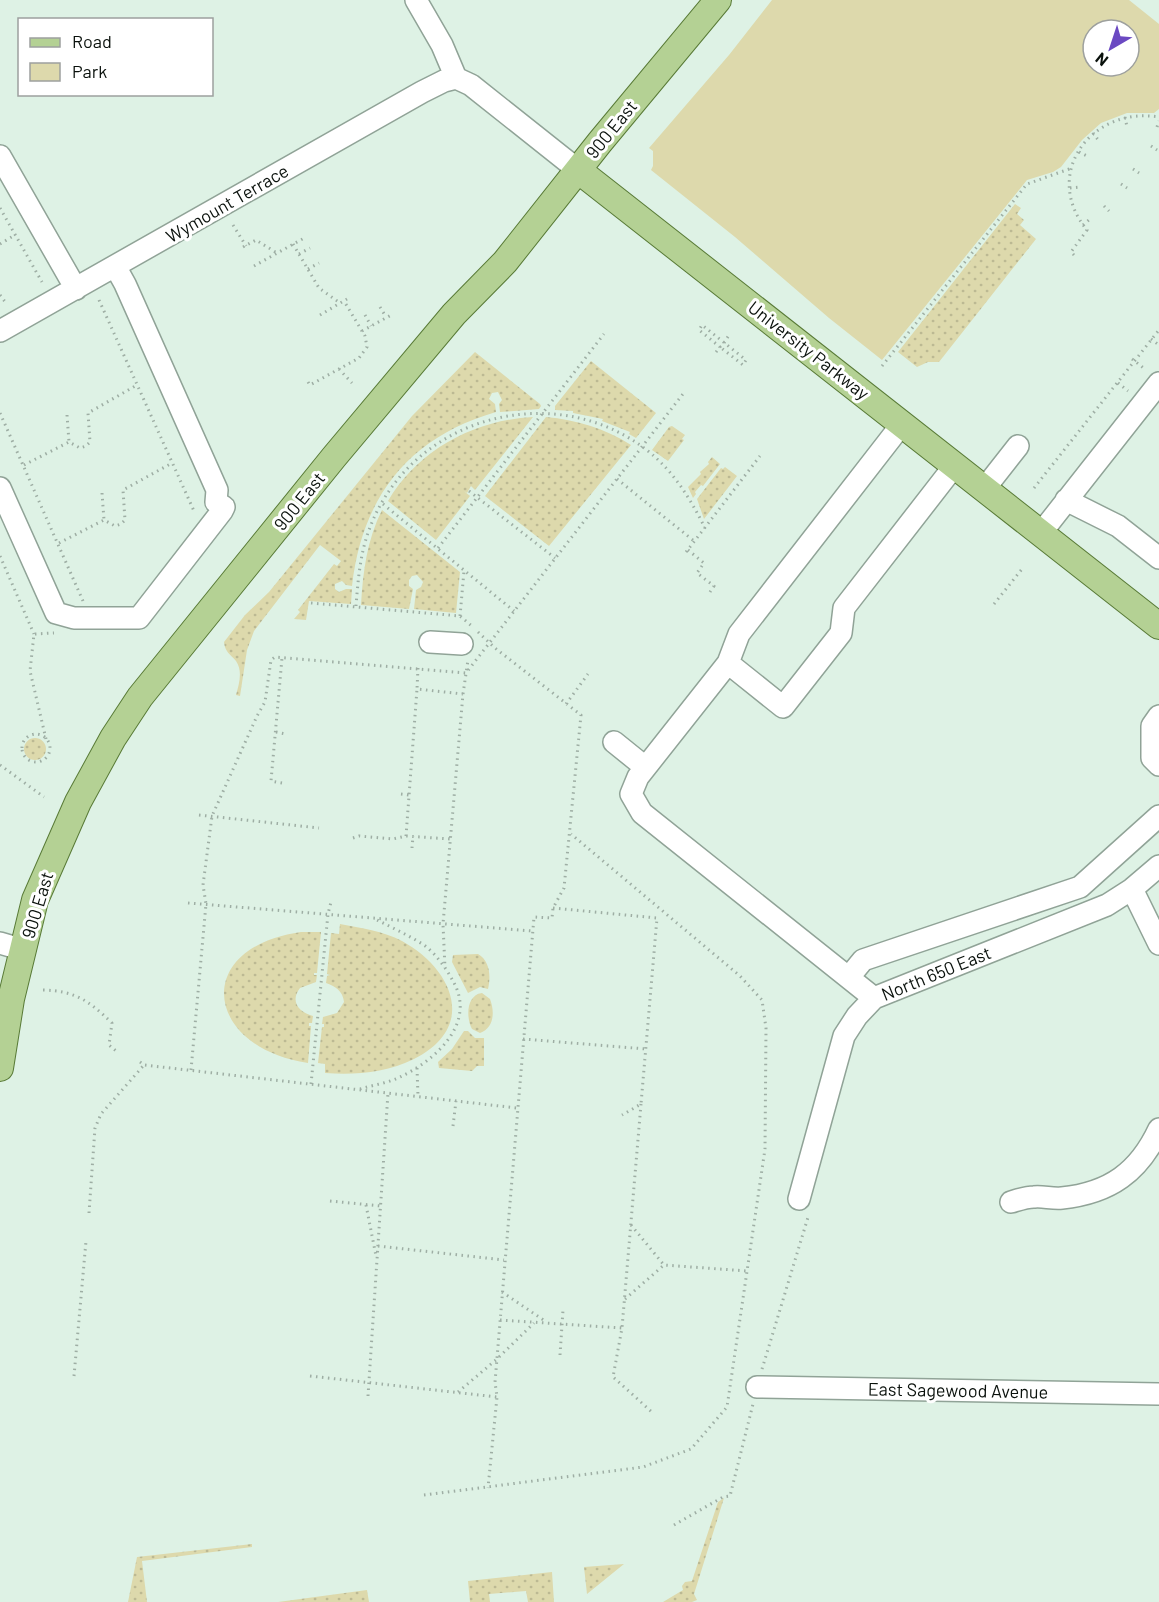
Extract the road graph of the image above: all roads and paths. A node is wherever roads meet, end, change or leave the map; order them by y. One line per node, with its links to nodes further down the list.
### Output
1 (416, 0): 3 (street)
2 (718, 0): 17 (main road, 900 East)
3 (456, 78): 17 (street, University Parkway); 38 (street, Wymount Terrace)
4 (1125, 117): 5 (path); 6 (path); 8 (path)
5 (1159, 119): 7 (path)
6 (1127, 126)
7 (1157, 127)
8 (1093, 133): 9 (path); 12 (path)
9 (1099, 141)
10 (1151, 146): 11 (path)
11 (1157, 150)
12 (1079, 152): 14 (path); 15 (path)
13 (0, 156): 42 (street)
14 (1087, 156)
15 (1072, 168): 21 (path); 64 (path)
16 (1133, 169): 18 (path)
17 (578, 170): 76 (main road, University Parkway); 162 (main road, 900 East)
18 (1139, 173)
19 (1122, 184): 22 (path)
20 (1080, 187): 21 (path)
21 (1070, 188): 28 (path)
22 (1127, 188)
23 (1104, 206): 25 (path)
24 (1, 210): 29 (path)
25 (1109, 211)
26 (1090, 219): 28 (path)
27 (233, 225): 34 (path)
28 (1083, 225): 36 (path)
29 (15, 235): 31 (path); 41 (path)
30 (306, 237): 32 (path)
31 (0, 244)
32 (293, 244): 34 (path); 35 (path)
33 (310, 248): 35 (path)
34 (277, 253): 39 (path)
35 (299, 254): 40 (path)
36 (1074, 255)
37 (319, 263): 40 (path)
38 (115, 266): 42 (street, Wymount Terrace); 113 (street)
39 (254, 266)
40 (308, 269): 45 (path)
41 (42, 282)
42 (76, 289): 55 (street, Wymount Terrace)
43 (0, 295): 46 (path)
44 (99, 300): 70 (path)
45 (344, 301): 49 (path); 54 (path)
46 (6, 303)
47 (380, 307): 51 (path)
48 (393, 314): 51 (path)
49 (320, 315)
50 (365, 315): 52 (path)
51 (386, 317): 52 (path)
52 (372, 326): 54 (path)
53 (1159, 330): 58 (path)
54 (362, 331): 65 (path)
55 (0, 332)
56 (604, 334): 73 (path)
57 (729, 335): 59 (path)
58 (1151, 339): 60 (path); 63 (path)
59 (724, 343): 61 (path); 61 (path)
60 (1159, 345)
61 (720, 347): 62 (path)
62 (716, 352)
63 (1133, 360): 66 (path); 68 (path)
64 (882, 366)
65 (339, 369): 67 (path); 69 (path)
66 (1152, 376): 91 (street)
67 (308, 382)
68 (1117, 382): 71 (path); 87 (path)
69 (352, 383)
70 (137, 385): 77 (path); 81 (path)
71 (1128, 391)
72 (683, 394): 79 (path)
73 (542, 412): 79 (path); 90 (path); 92 (path)
74 (0, 413): 82 (path)
75 (68, 415): 77 (path)
76 (903, 424): 83 (main road, University Parkway); 120 (street)
77 (69, 442): 82 (path)
78 (1018, 446): 86 (street)
79 (642, 447): 84 (path); 95 (path)
80 (760, 456): 95 (path)
81 (172, 463): 93 (path); 94 (path)
82 (24, 465): 98 (path)
83 (955, 465): 86 (main road, University Parkway); 120 (street)
84 (617, 479): 97 (path); 101 (path)
85 (0, 488): 113 (street)
86 (985, 488): 96 (main road, University Parkway)
87 (1034, 488)
88 (469, 491): 90 (path)
89 (102, 494): 94 (path)
90 (477, 497): 99 (path); 101 (path)
91 (1066, 500): 96 (street); 102 (street)
92 (382, 503): 99 (path); 110 (path)
93 (194, 511)
94 (104, 520): 98 (path)
95 (705, 528): 97 (path)
96 (1041, 533): 114 (main road, University Parkway)
97 (694, 542): 107 (path)
98 (59, 543): 113 (path)
99 (438, 548): 104 (path)
100 (0, 556): 115 (path)
101 (555, 558): 105 (path)
102 (1159, 558)
103 (1022, 569): 109 (path)
104 (464, 571): 111 (path); 112 (path)
105 (535, 583): 106 (path); 111 (path)
106 (539, 586)
107 (710, 592)
108 (311, 603): 110 (path)
109 (994, 603)
110 (356, 607): 112 (path)
111 (514, 610): 117 (path)
112 (460, 616): 117 (path)
113 (79, 618): 115 (path)
114 (1159, 626)
115 (34, 634): 130 (path)
116 (430, 642): 118 (street)
117 (489, 643): 121 (path); 126 (path)
118 (462, 644)
119 (282, 658): 121 (path); 128 (path); 142 (path)
120 (728, 663): 136 (street)
121 (418, 668): 124 (path)
122 (588, 674): 126 (path)
123 (465, 677): 125 (path)
124 (417, 689): 125 (path); 133 (path)
125 (463, 694): 149 (path)
126 (566, 704): 145 (path)
127 (1159, 716): 135 (street)
128 (276, 732): 129 (path); 137 (path)
129 (286, 734)
130 (46, 739): 130 (path)
131 (614, 742): 136 (street)
132 (405, 745): 133 (path)
133 (413, 746): 139 (path)
134 (0, 765): 140 (path)
135 (1159, 765)
136 (645, 767): 164 (street)
137 (282, 783)
138 (401, 794): 139 (path)
139 (409, 795): 146 (path)
140 (44, 797)
141 (199, 815): 142 (path)
142 (212, 816): 144 (path); 155 (path)
143 (1159, 816): 164 (street)
144 (319, 828)
145 (570, 834): 156 (path); 197 (path)
146 (406, 836): 147 (path); 148 (path)
147 (413, 836): 149 (path); 150 (path)
148 (353, 838)
149 (450, 839): 159 (path)
150 (412, 848)
151 (1159, 866): 152 (street, North 650 East)
152 (1132, 890): 161 (street); 166 (street, North 650 East)
153 (331, 902): 157 (path)
154 (188, 903): 155 (path)
155 (206, 904): 157 (path); 174 (path)
156 (553, 908): 160 (path); 168 (path)
157 (328, 914): 158 (path); 175 (path)
158 (373, 918): 159 (path); 163 (path)
159 (443, 924): 160 (path); 163 (path)
160 (532, 932): 167 (path)
161 (1159, 944)
162 (12, 947): 173 (main road, 900 East)
163 (445, 968): 172 (path)
164 (849, 977): 166 (street)
165 (43, 990): 169 (path)
166 (874, 998): 185 (street, North 650 East)
167 (523, 1039): 168 (path); 181 (path)
168 (646, 1049): 180 (path)
169 (116, 1051)
170 (140, 1062): 171 (path)
171 (144, 1065): 174 (path); 190 (path)
172 (417, 1067): 176 (path); 178 (path)
173 (0, 1068)
174 (191, 1070): 175 (path)
175 (311, 1084): 176 (path)
176 (357, 1089): 177 (path)
177 (388, 1093): 178 (path); 189 (path)
178 (418, 1096): 179 (path)
179 (456, 1101): 181 (path); 183 (path)
180 (641, 1104): 182 (path); 191 (path)
181 (517, 1108): 195 (path)
182 (622, 1115)
183 (453, 1126)
184 (1159, 1129): 187 (street)
185 (799, 1199)
186 (330, 1201): 188 (path)
187 (1011, 1202)
188 (366, 1205): 189 (path); 194 (path)
189 (381, 1206): 193 (path)
190 (89, 1213)
191 (631, 1225): 196 (path); 199 (path)
192 (86, 1241): 208 (path)
193 (378, 1246): 194 (path); 195 (path)
194 (377, 1260): 210 (path)
195 (505, 1260): 198 (path)
196 (664, 1265): 197 (path); 199 (path)
197 (747, 1271): 217 (path)
198 (502, 1292): 201 (path); 203 (path)
199 (624, 1299): 205 (path)
200 (563, 1310): 204 (path)
201 (500, 1320): 202 (path); 207 (path)
202 (535, 1322): 203 (path); 207 (path)
203 (547, 1323): 204 (path)
204 (562, 1324): 205 (path); 206 (path)
205 (622, 1328): 216 (path)
206 (560, 1354)
207 (497, 1359): 212 (path); 215 (path)
208 (74, 1376)
209 (310, 1376): 210 (path)
210 (369, 1382): 212 (path); 214 (path)
211 (757, 1387): 213 (street, East Sagewood Avenue)
212 (458, 1392): 215 (path)
213 (1159, 1394)
214 (368, 1396)
215 (497, 1397): 217 (path)
216 (653, 1413)
217 (488, 1488): 218 (path)
218 (424, 1495)

